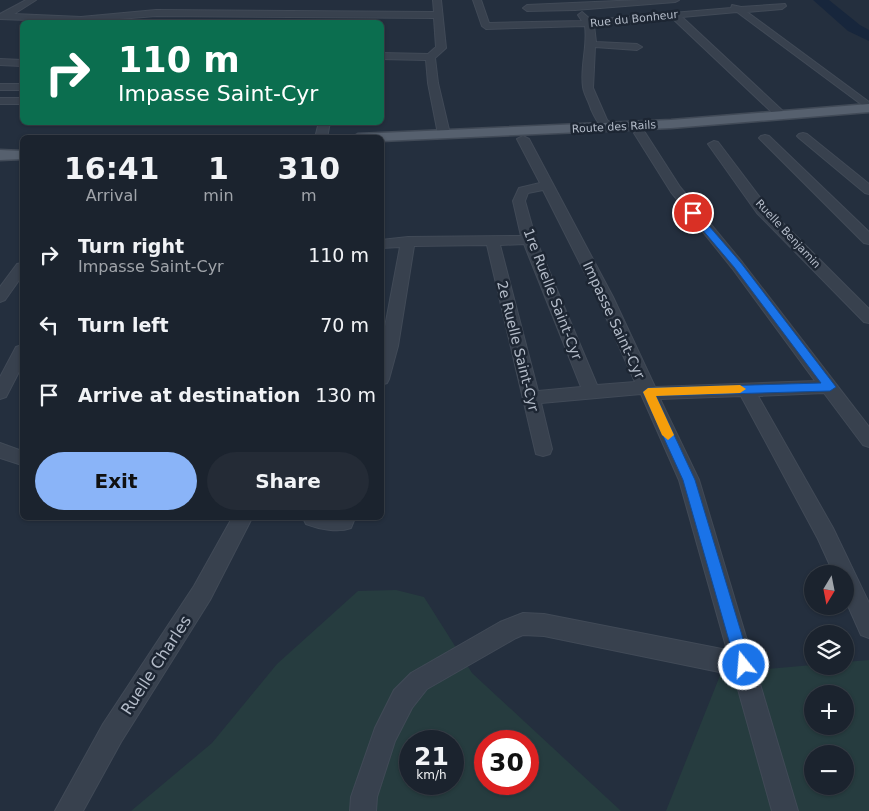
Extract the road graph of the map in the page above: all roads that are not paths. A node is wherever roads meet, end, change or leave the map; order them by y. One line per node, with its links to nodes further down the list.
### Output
1 (32, 0): 13 (street)
2 (437, 0): 11 (street)
3 (477, 0): 14 (street, Rue du Bonheur)
4 (675, 0): 6 (street)
5 (726, 0): 10 (street)
6 (625, 2): 7 (street)
7 (573, 4): 9 (street); 14 (street)
8 (782, 6): 10 (street, Rue du Bonheur)
9 (527, 8)
10 (739, 10): 12 (street, Rue du Bonheur); 25 (street)
11 (437, 14): 13 (street); 18 (street)
12 (674, 15): 14 (street, Rue du Bonheur); 27 (street)
13 (2, 18)
14 (589, 24): 15 (street)
15 (591, 44): 16 (street); 28 (street)
16 (637, 47)
17 (384, 56): 18 (street)
18 (430, 57): 30 (street)
19 (0, 62): 20 (street)
20 (20, 62)
21 (0, 86): 22 (street)
22 (20, 87)
23 (0, 101): 24 (street)
24 (20, 102)
25 (869, 107): 27 (main road, Route des Rails)
26 (869, 114): 29 (main road, Route des Rails)
27 (782, 116): 28 (main road, Route des Rails)
28 (611, 127): 30 (main road, Route des Rails)
29 (640, 133): 34 (main road, Route des Rails); 53 (street)
30 (444, 134): 32 (main road, Route des Rails)
31 (803, 136): 42 (street)
32 (384, 137)
33 (765, 138): 44 (street)
34 (524, 139): 36 (main road, Route des Rails); 41 (street, Impasse Saint-Cyr)
35 (714, 144): 50 (street, Ruelle Benjamin)
36 (384, 145)
37 (0, 155): 38 (main road)
38 (20, 155)
39 (0, 164): 40 (main road)
40 (20, 164)
41 (547, 185): 43 (street, 1re Ruelle Saint-Cyr); 55 (street, Impasse Saint-Cyr)
42 (869, 190)
43 (529, 240): 46 (street); 56 (street, 1re Ruelle Saint-Cyr)
44 (869, 240)
45 (408, 241): 46 (street); 47 (street); 52 (street)
46 (493, 243): 58 (street, 2e Ruelle Saint-Cyr)
47 (384, 244)
48 (20, 270): 49 (street)
49 (0, 297)
50 (869, 318)
51 (20, 355): 57 (street)
52 (384, 368)
53 (830, 387): 54 (street, Impasse Saint-Cyr); 59 (street)
54 (746, 389): 55 (street, Impasse Saint-Cyr); 64 (street)
55 (647, 390): 56 (street); 67 (street)
56 (592, 393): 58 (street)
57 (0, 394)
58 (531, 398): 60 (street, 2e Ruelle Saint-Cyr)
59 (869, 440)
60 (543, 449)
61 (0, 450): 62 (street)
62 (20, 457)
63 (241, 520): 68 (street, Ruelle Charles)
64 (841, 565)
65 (854, 594): 66 (street)
66 (869, 628)
67 (744, 665): 69 (street); 70 (street)
68 (68, 811)
69 (363, 811)
70 (785, 811)

